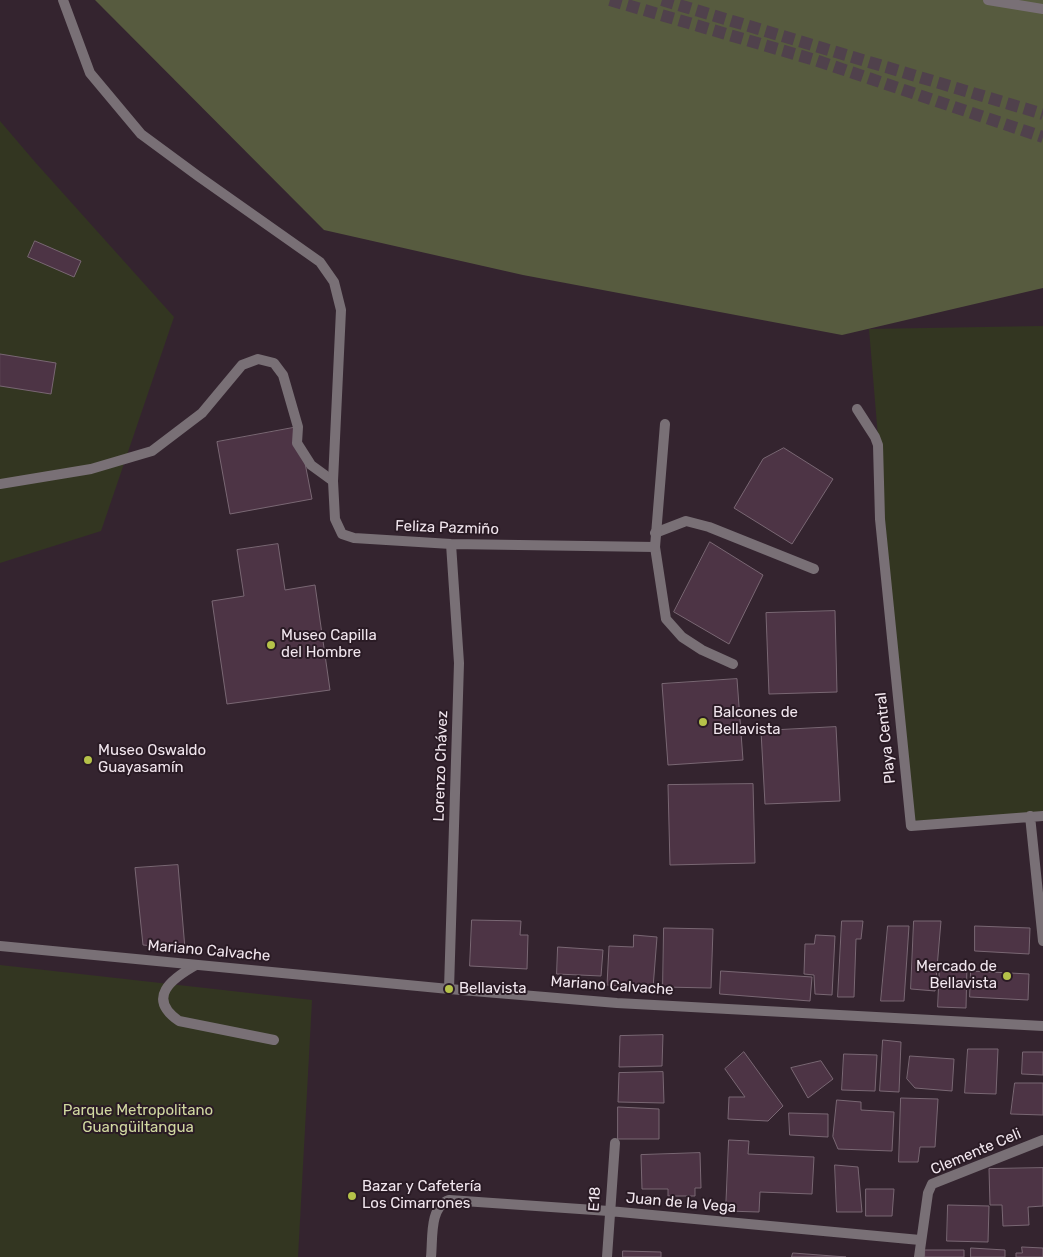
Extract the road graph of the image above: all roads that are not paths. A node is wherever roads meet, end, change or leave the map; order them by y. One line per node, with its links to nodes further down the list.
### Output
1 (63, 0): 6 (street, Feliza Pazmiño)
2 (988, 0): 3 (street)
3 (1043, 9)
4 (857, 409): 13 (street, Playa Central)
5 (665, 424): 8 (street)
6 (332, 481): 7 (street); 9 (street, Feliza Pazmiño)
7 (0, 484)
8 (655, 533): 10 (street); 11 (street)
9 (451, 544): 10 (street, Feliza Pazmiño); 18 (street, Lorenzo Chávez)
10 (655, 547): 12 (street)
11 (814, 569)
12 (733, 664)
13 (1030, 816): 14 (street); 15 (street)
14 (1043, 816)
15 (1043, 941)
16 (0, 946): 17 (street, Mariano Calvache)
17 (196, 965): 18 (street, Mariano Calvache); 20 (street)
18 (449, 989): 19 (street, Mariano Calvache)
19 (1043, 1026)
20 (274, 1040)
21 (1043, 1140): 24 (street, Clemente Celi)
22 (615, 1143): 23 (street, E18)
23 (610, 1211): 24 (street, Juan de la Vega); 25 (street, Juan de la Vega); 26 (street, E18)
24 (920, 1240): 27 (street, Clemente Celi)
25 (431, 1257)
26 (607, 1257)
27 (919, 1257)

